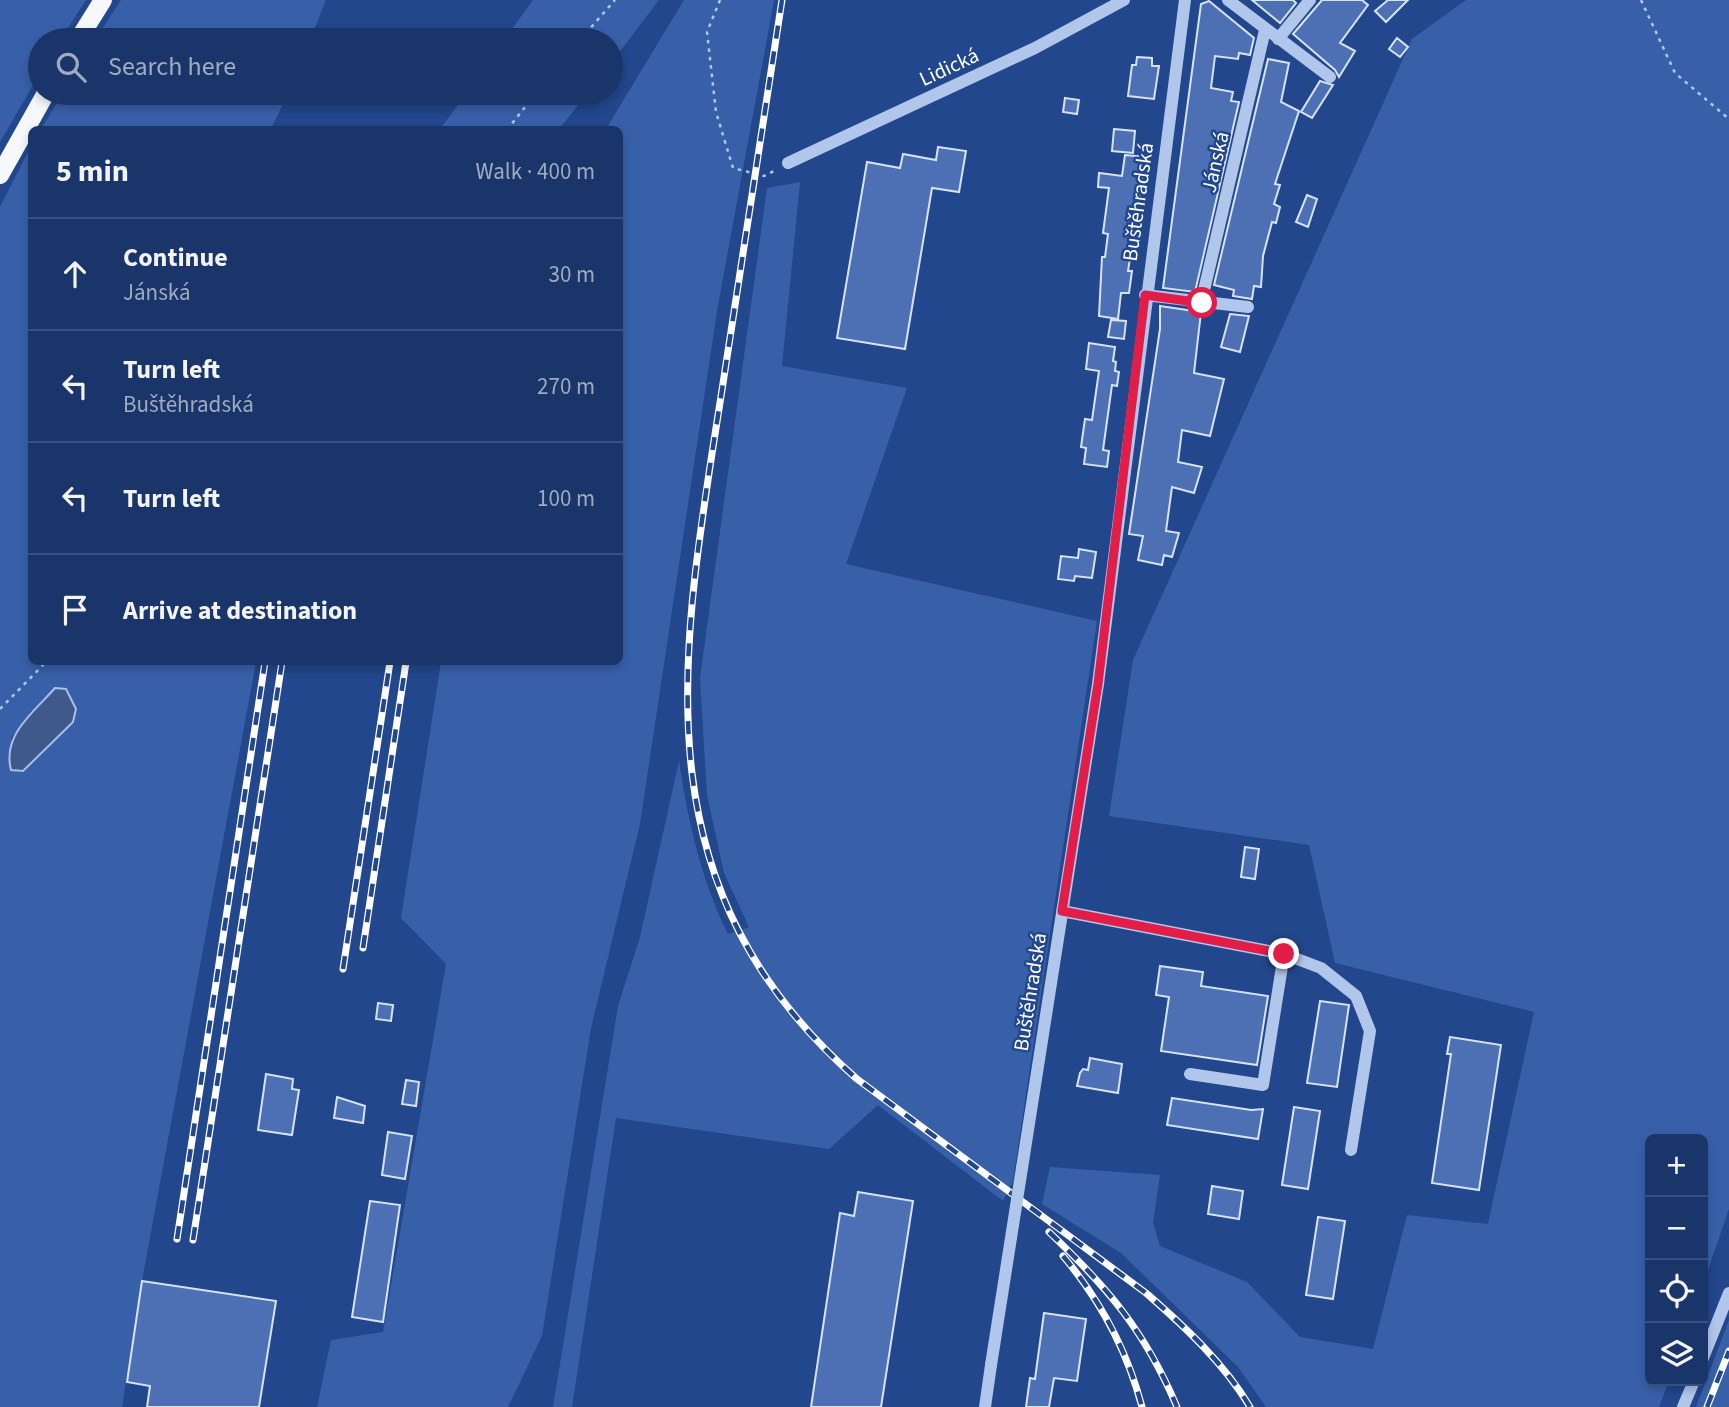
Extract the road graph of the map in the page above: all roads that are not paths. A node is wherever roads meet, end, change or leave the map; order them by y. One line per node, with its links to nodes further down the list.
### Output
1 (103, 0): 6 (main road)
2 (1124, 0): 11 (street, Lidická)
3 (1185, 0): 13 (street, Buštěhradská)
4 (1228, 0): 7 (street)
5 (1310, 0): 8 (street)
6 (86, 28)
7 (1265, 30): 8 (street); 14 (street, Jánská)
8 (1278, 39): 9 (street)
9 (1330, 77)
10 (39, 105): 12 (main road)
11 (788, 163)
12 (0, 175)
13 (1145, 295): 14 (street); 16 (street, Buštěhradská)
14 (1202, 303): 15 (street)
15 (1248, 307)
16 (1062, 911): 17 (street); 23 (street, Buštěhradská, bridge)
17 (1284, 954): 18 (street); 19 (street)
18 (1190, 1074)
19 (1351, 1150)
20 (1729, 1293): 21 (street)
21 (1708, 1346)
22 (1691, 1386): 24 (street)
23 (985, 1407)
24 (1683, 1407)

